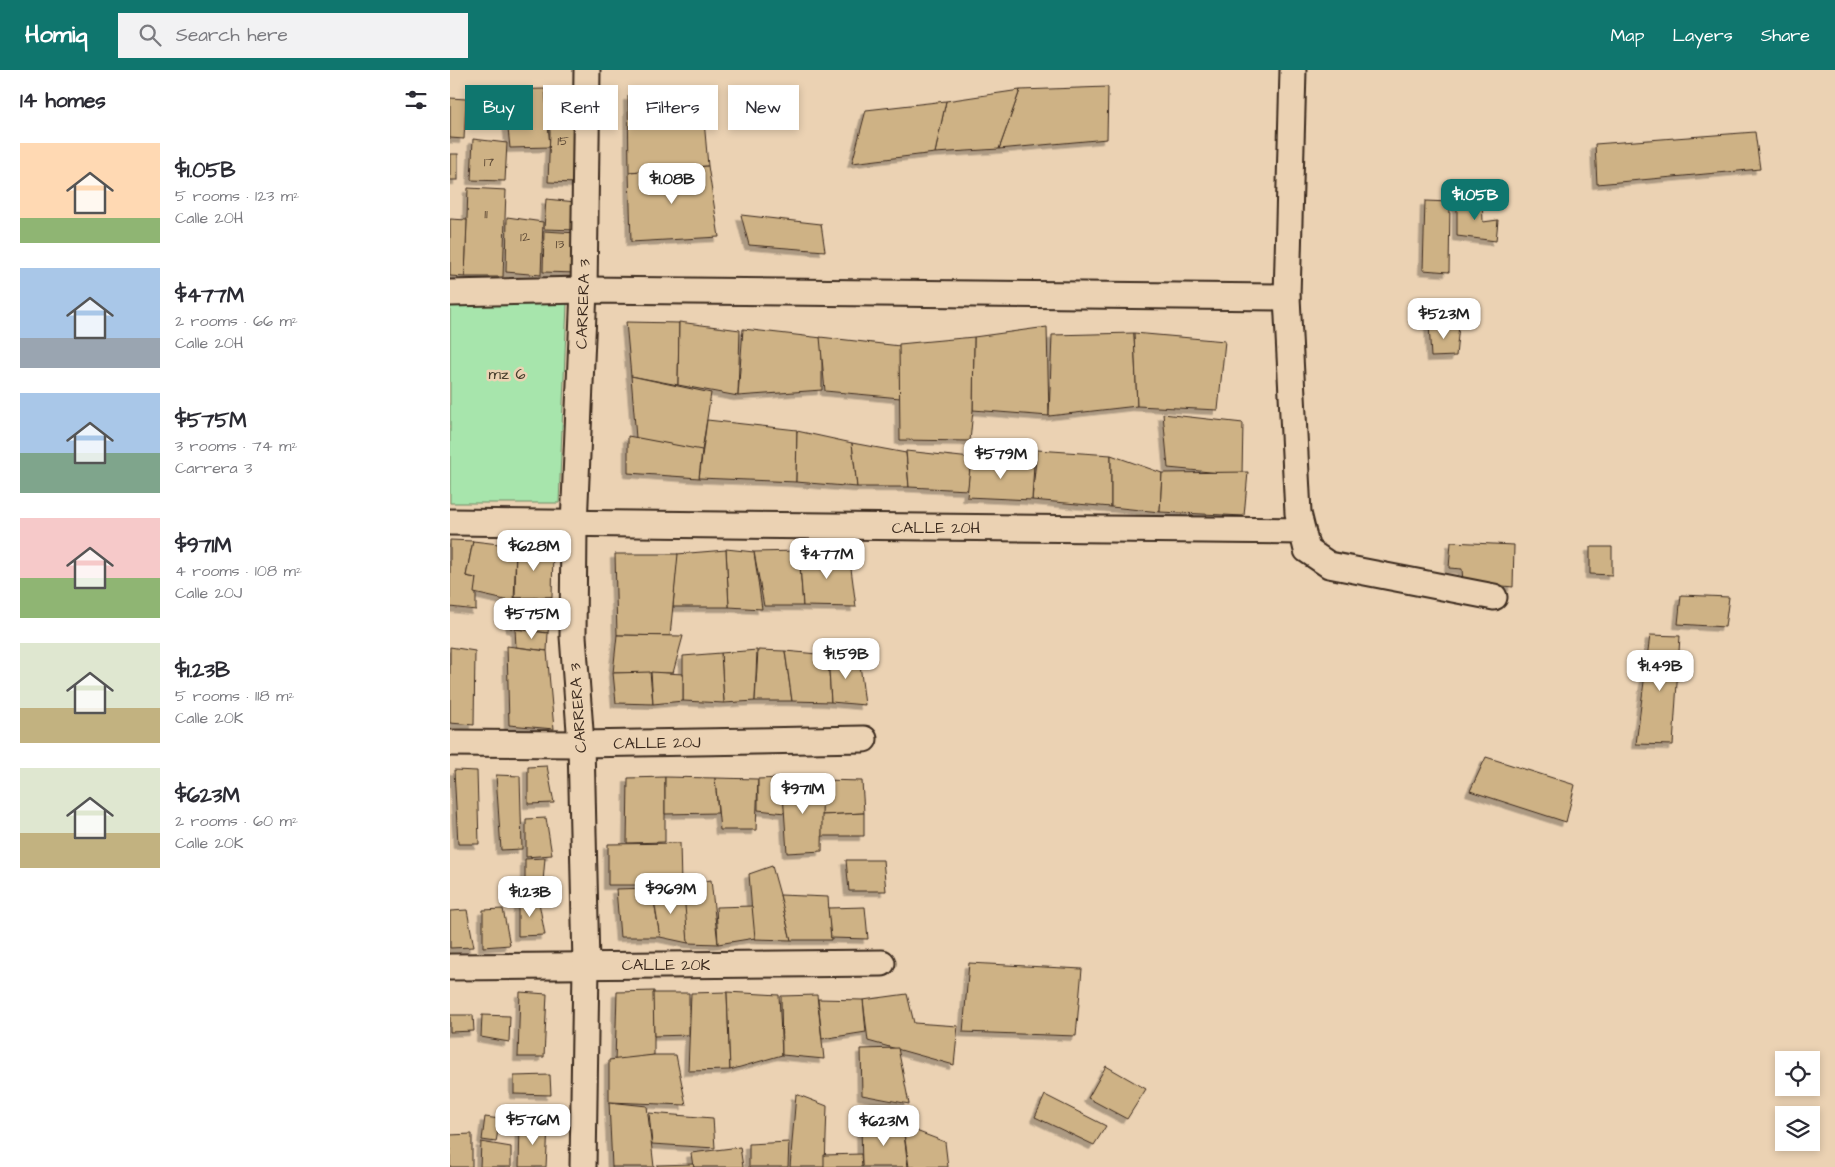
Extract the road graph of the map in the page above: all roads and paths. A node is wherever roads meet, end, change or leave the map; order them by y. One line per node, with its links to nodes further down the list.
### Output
1 (587, 70): 3 (street, CARRERA 3)
2 (1293, 70): 5 (street)
3 (584, 290): 4 (street); 5 (street); 7 (street, CARRERA 3)
4 (450, 293)
5 (1287, 297): 8 (street)
6 (450, 522): 7 (street, CALLE 20H)
7 (574, 525): 8 (street, CALLE 20H); 12 (street, CARRERA 3)
8 (1302, 531): 9 (street)
9 (1494, 598)
10 (864, 739): 12 (street, CALLE 20J)
11 (450, 744): 12 (street, CALLE 20J)
12 (581, 744): 14 (street, CARRERA 3)
13 (882, 964): 14 (street, CALLE 20K)
14 (586, 965): 15 (street, CALLE 20K); 16 (street, CARRERA 3)
15 (450, 967)
16 (583, 1167)

